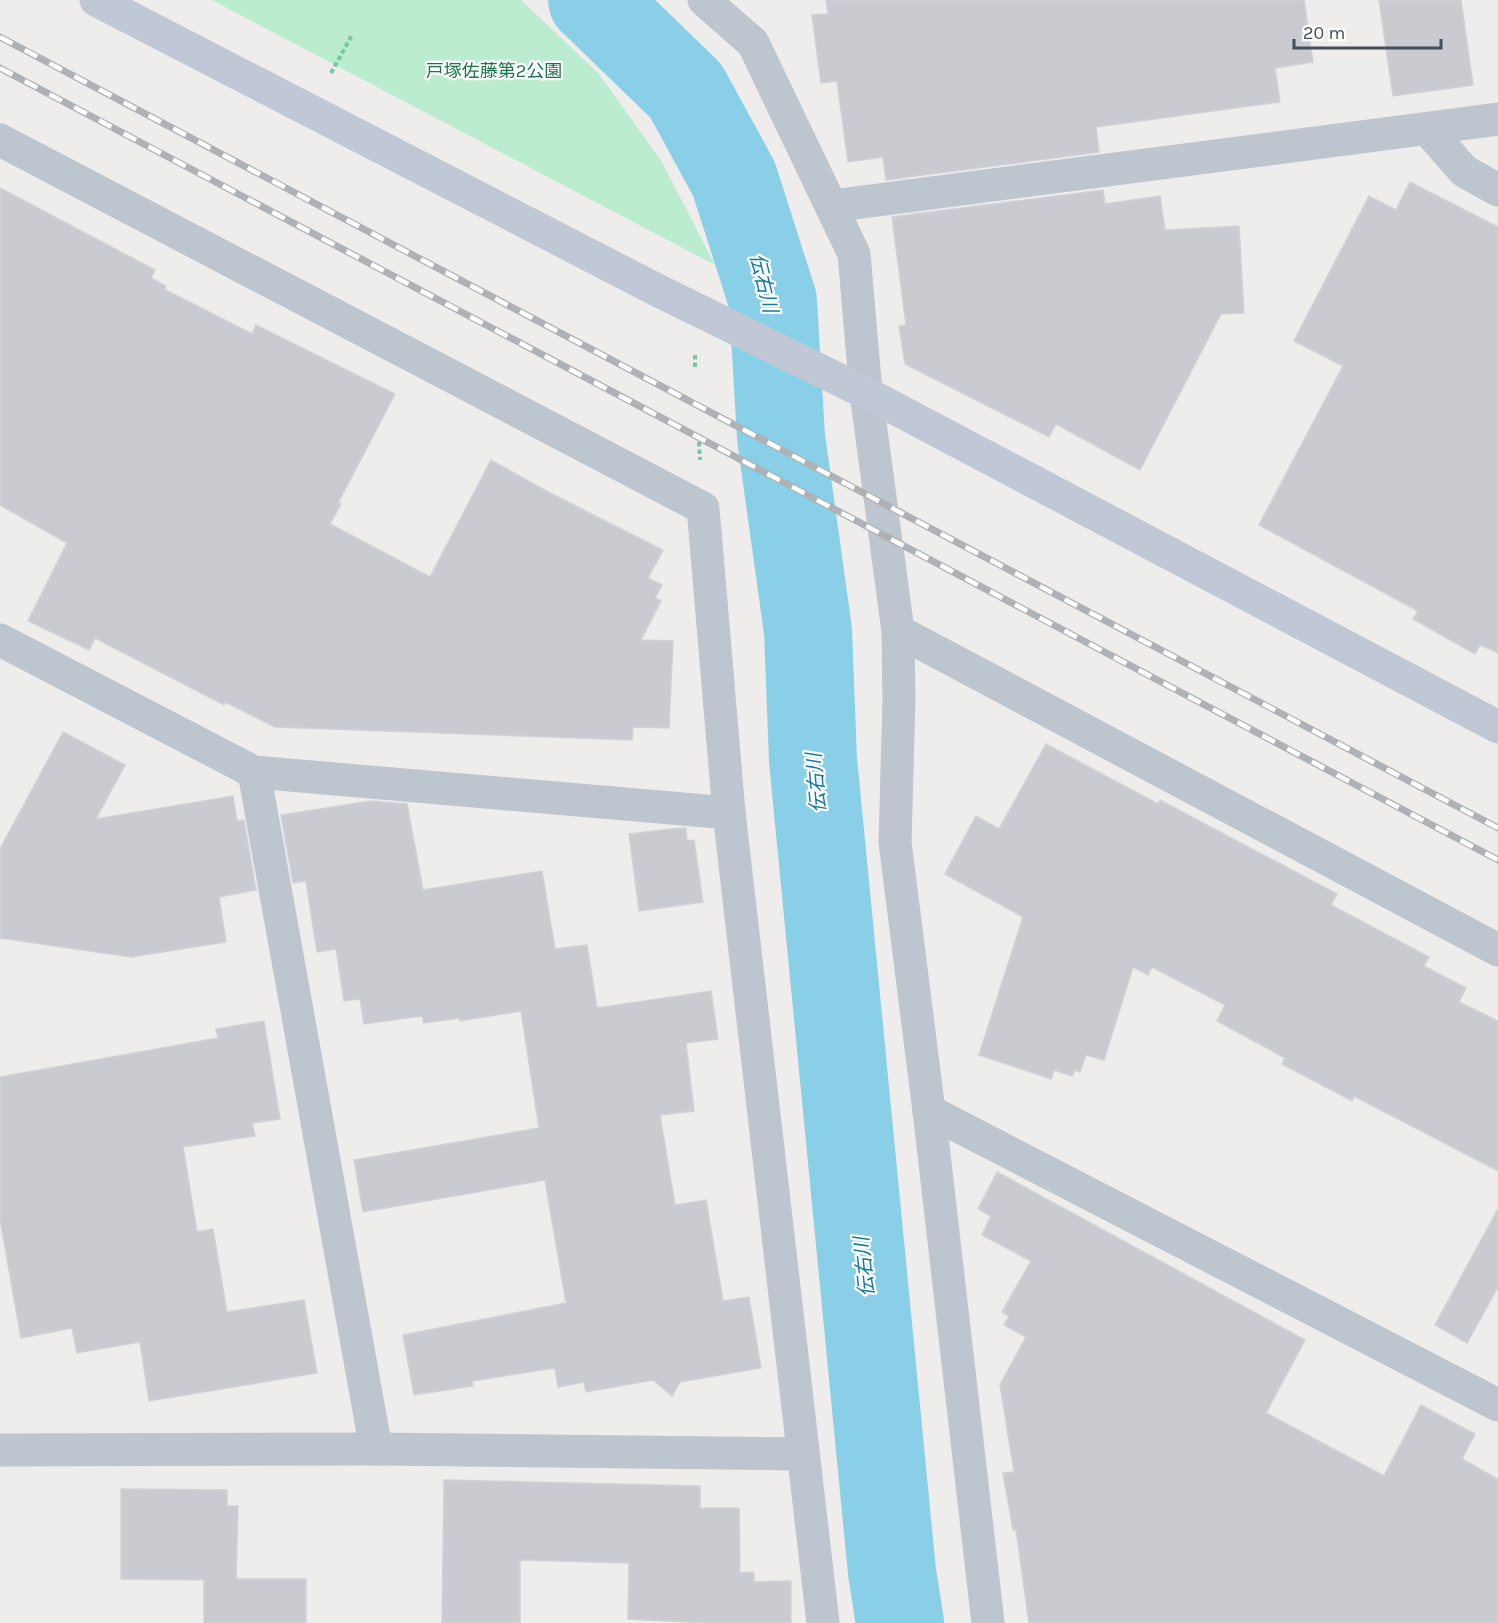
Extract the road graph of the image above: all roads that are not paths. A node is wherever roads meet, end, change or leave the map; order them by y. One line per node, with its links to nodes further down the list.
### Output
1 (96, 0): 8 (street)
2 (704, 0): 7 (street)
3 (1498, 119): 4 (street)
4 (1428, 130): 6 (street); 7 (street)
5 (0, 140): 13 (street)
6 (1498, 189)
7 (831, 207): 8 (street)
8 (866, 393): 9 (street); 11 (street)
9 (898, 631): 14 (street); 15 (street)
10 (0, 640): 12 (street)
11 (1496, 720)
12 (254, 772): 13 (street); 17 (street)
13 (729, 813): 19 (street)
14 (1498, 950)
15 (929, 1111): 16 (street); 21 (street)
16 (1498, 1404)
17 (376, 1449): 18 (street); 19 (street)
18 (0, 1450)
19 (802, 1454): 20 (street)
20 (823, 1623)
21 (988, 1623)

